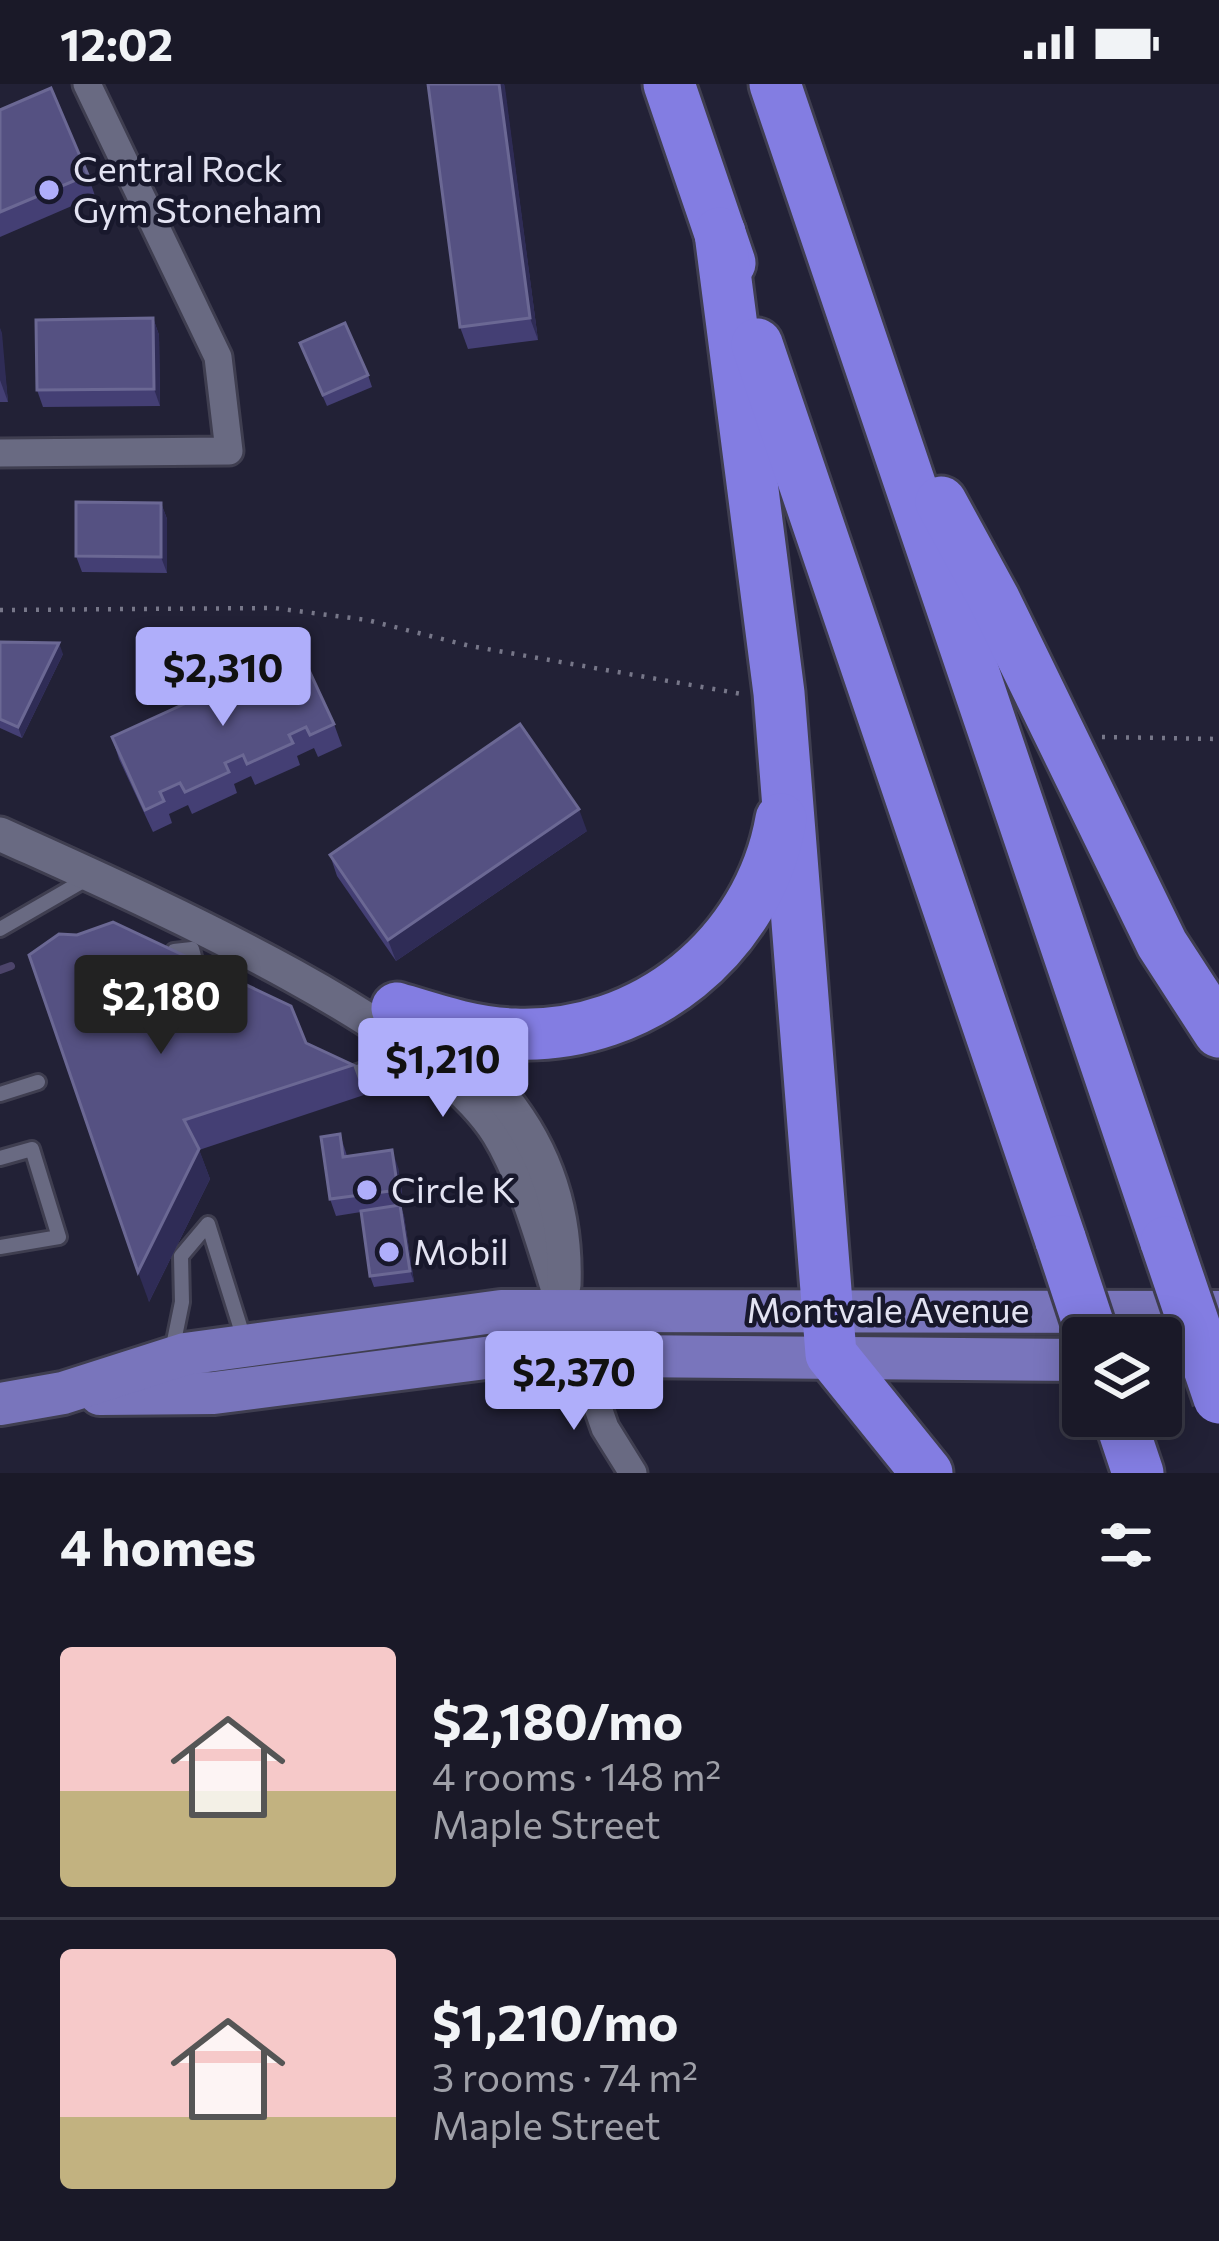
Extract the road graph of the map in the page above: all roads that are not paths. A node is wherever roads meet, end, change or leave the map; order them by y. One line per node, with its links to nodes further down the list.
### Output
1 (87, 84): 6 (street)
2 (669, 84): 4 (highway)
3 (775, 84): 5 (highway)
4 (720, 233): 7 (highway); 24 (highway, bridge)
5 (876, 383): 16 (highway); 33 (highway, bridge)
6 (0, 453)
7 (784, 753): 15 (highway); 25 (highway)
8 (0, 834): 9 (street)
9 (90, 877): 10 (lane); 11 (street)
10 (0, 929)
11 (196, 940): 12 (street); 13 (lane); 14 (lane)
12 (280, 968): 15 (street); 15 (street)
13 (163, 971)
14 (186, 982)
15 (405, 1030): 17 (lane); 22 (street); 22 (street)
16 (1219, 1032)
17 (337, 1080)
18 (38, 1082): 19 (lane)
19 (0, 1094)
20 (0, 1158): 21 (lane)
21 (0, 1247)
22 (563, 1308): 25 (main road, Montvale Avenue); 26 (main road, Montvale Avenue); 27 (street)
23 (1219, 1312): 25 (main road, Montvale Avenue)
24 (1086, 1317)
25 (829, 1332): 27 (main road, Montvale Avenue); 29 (main road, Montvale Avenue); 36 (highway)
26 (245, 1344): 28 (main road, Montvale Avenue); 28 (lane)
27 (580, 1353): 32 (main road, Montvale Avenue); 35 (street)
28 (170, 1358): 32 (main road, Montvale Avenue)
29 (1062, 1358)
30 (1182, 1361): 31 (main road)
31 (1219, 1362)
32 (63, 1393): 34 (main road, Montvale Avenue)
33 (1219, 1398)
34 (0, 1404)
35 (633, 1473)
36 (927, 1473)

